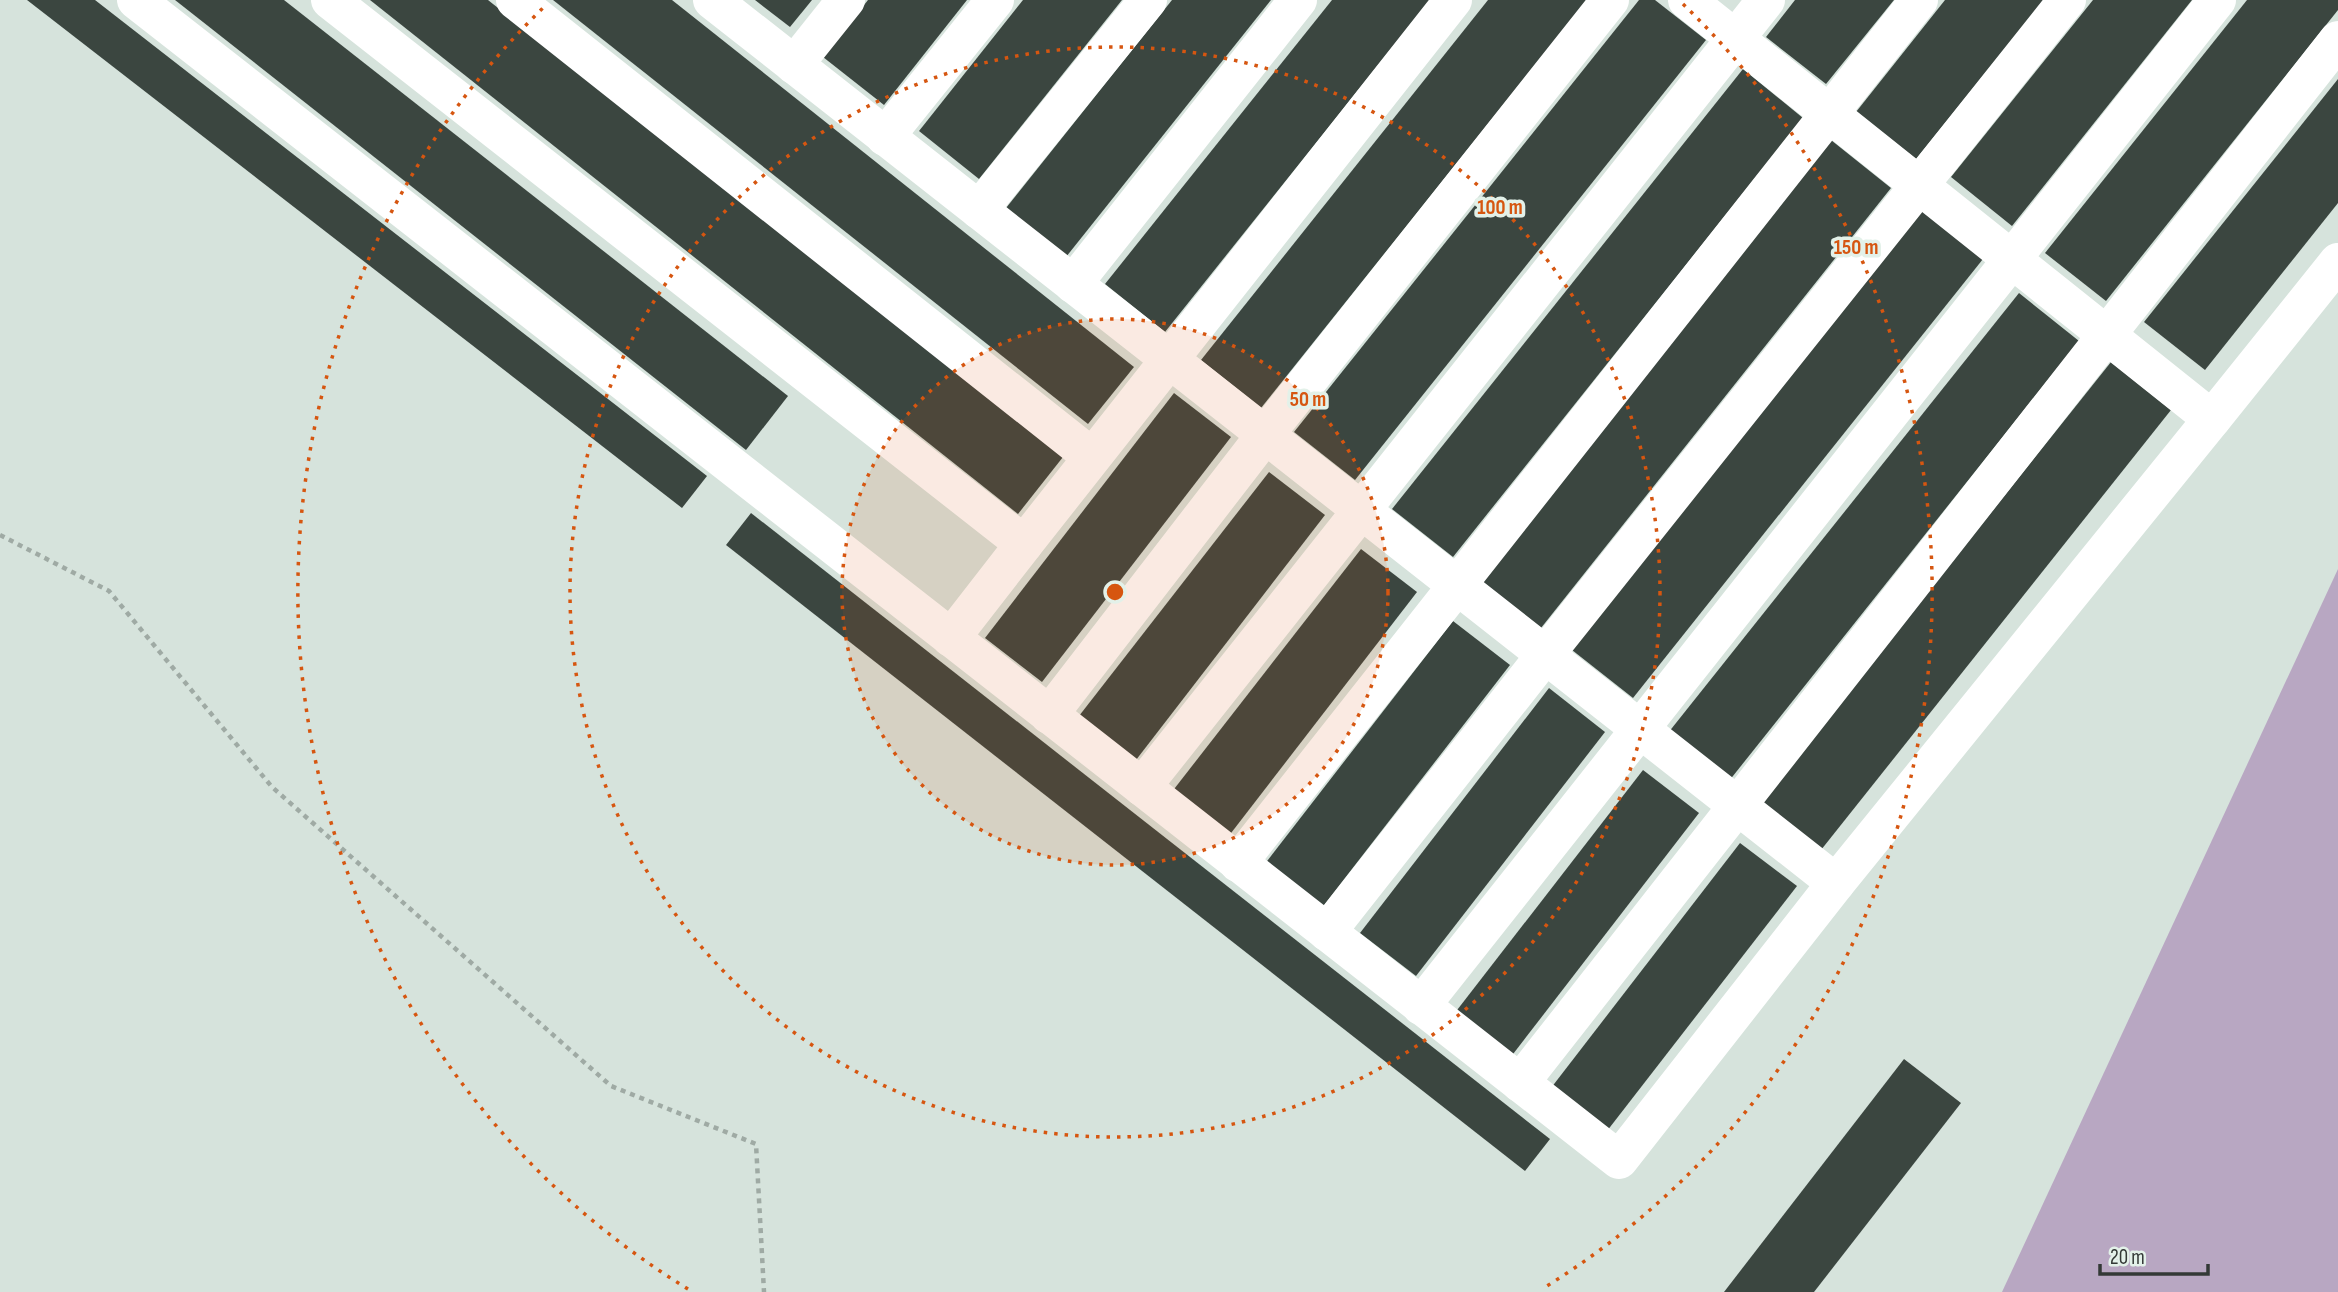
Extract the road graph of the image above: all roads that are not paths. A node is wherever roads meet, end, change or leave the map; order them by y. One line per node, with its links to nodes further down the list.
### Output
1 (136, 0): 34 (lane)
2 (330, 0): 32 (lane)
3 (515, 0): 30 (lane)
4 (712, 0): 18 (lane)
5 (845, 0): 18 (lane)
6 (995, 0): 20 (lane)
7 (1148, 0): 22 (lane)
8 (1298, 0): 25 (lane)
9 (1453, 0): 27 (lane)
10 (1611, 0): 29 (lane)
11 (1686, 0): 16 (lane)
12 (1766, 0): 16 (lane)
13 (1919, 0): 19 (lane)
14 (2067, 0): 21 (lane)
15 (2217, 0): 23 (lane)
16 (1735, 39): 19 (lane); 31 (lane)
17 (2338, 40): 26 (lane)
18 (794, 65): 20 (lane)
19 (1829, 114): 21 (lane); 33 (lane)
20 (885, 137): 22 (lane)
21 (1919, 186): 23 (lane); 35 (lane)
22 (979, 210): 25 (lane)
23 (2012, 259): 26 (lane); 37 (lane)
24 (2338, 261): 28 (lane)
25 (1073, 284): 27 (lane)
26 (2106, 333): 28 (lane); 39 (lane)
27 (1169, 359): 29 (lane); 30 (lane)
28 (2213, 419): 41 (lane)
29 (1265, 435): 31 (lane); 36 (lane)
30 (1092, 457): 32 (lane)
31 (1361, 510): 33 (lane); 38 (lane)
32 (1024, 544): 34 (lane)
33 (1455, 585): 35 (lane); 40 (lane)
34 (951, 638): 36 (lane)
35 (1545, 655): 37 (lane); 42 (lane)
36 (1049, 715): 38 (lane)
37 (1640, 730): 39 (lane); 43 (lane)
38 (1142, 787): 40 (lane)
39 (1737, 805): 41 (lane); 44 (lane)
40 (1238, 863): 42 (lane)
41 (1836, 883): 44 (lane)
42 (1327, 932): 43 (lane)
43 (1421, 1006): 44 (lane)
44 (1520, 1083)

